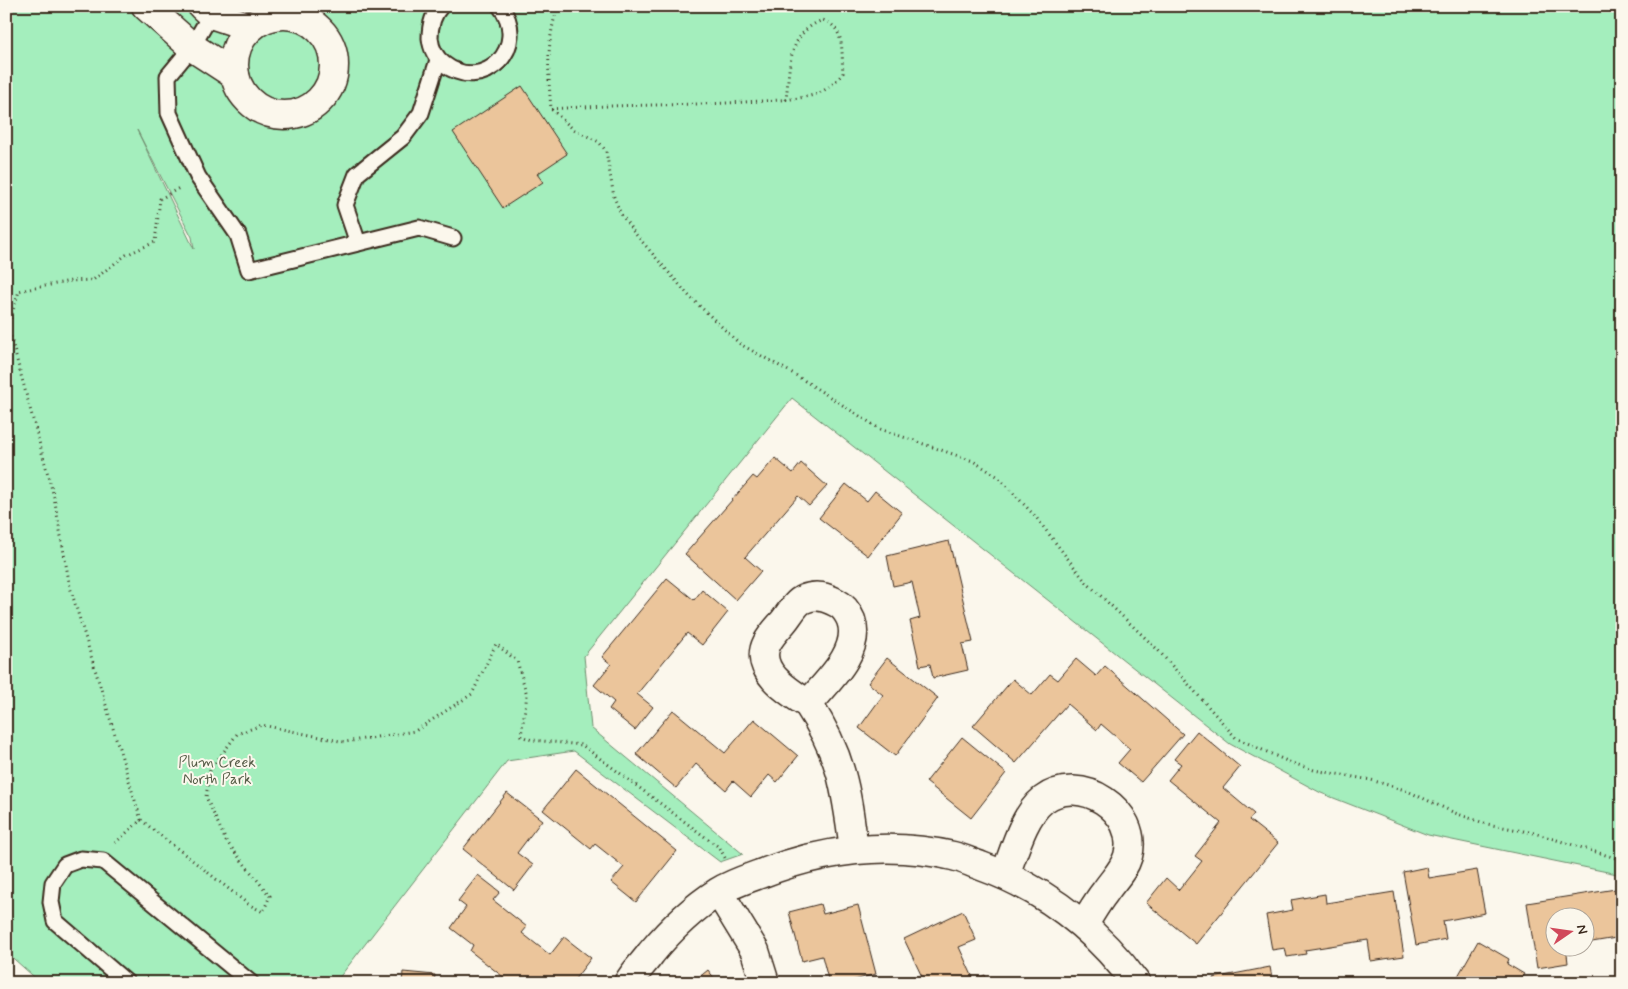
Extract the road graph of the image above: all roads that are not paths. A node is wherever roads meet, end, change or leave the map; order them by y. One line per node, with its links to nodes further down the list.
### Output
1 (146, 6): 6 (street)
2 (441, 6): 7 (lane)
3 (500, 6): 7 (lane)
4 (207, 10): 5 (street); 6 (lane)
5 (250, 27): 8 (street); 8 (street)
6 (192, 47): 8 (street); 10 (lane)
7 (438, 60): 10 (lane)
8 (235, 75)
9 (453, 238): 10 (lane)
10 (358, 243)
11 (808, 704): 12 (street)
12 (854, 849): 13 (street); 14 (street)
13 (1004, 875): 15 (street); 15 (street)
14 (728, 887): 18 (street); 19 (street)
15 (1084, 924): 20 (street)
16 (127, 983): 17 (lane)
17 (251, 983)
18 (628, 983)
19 (765, 983)
20 (1136, 983)

